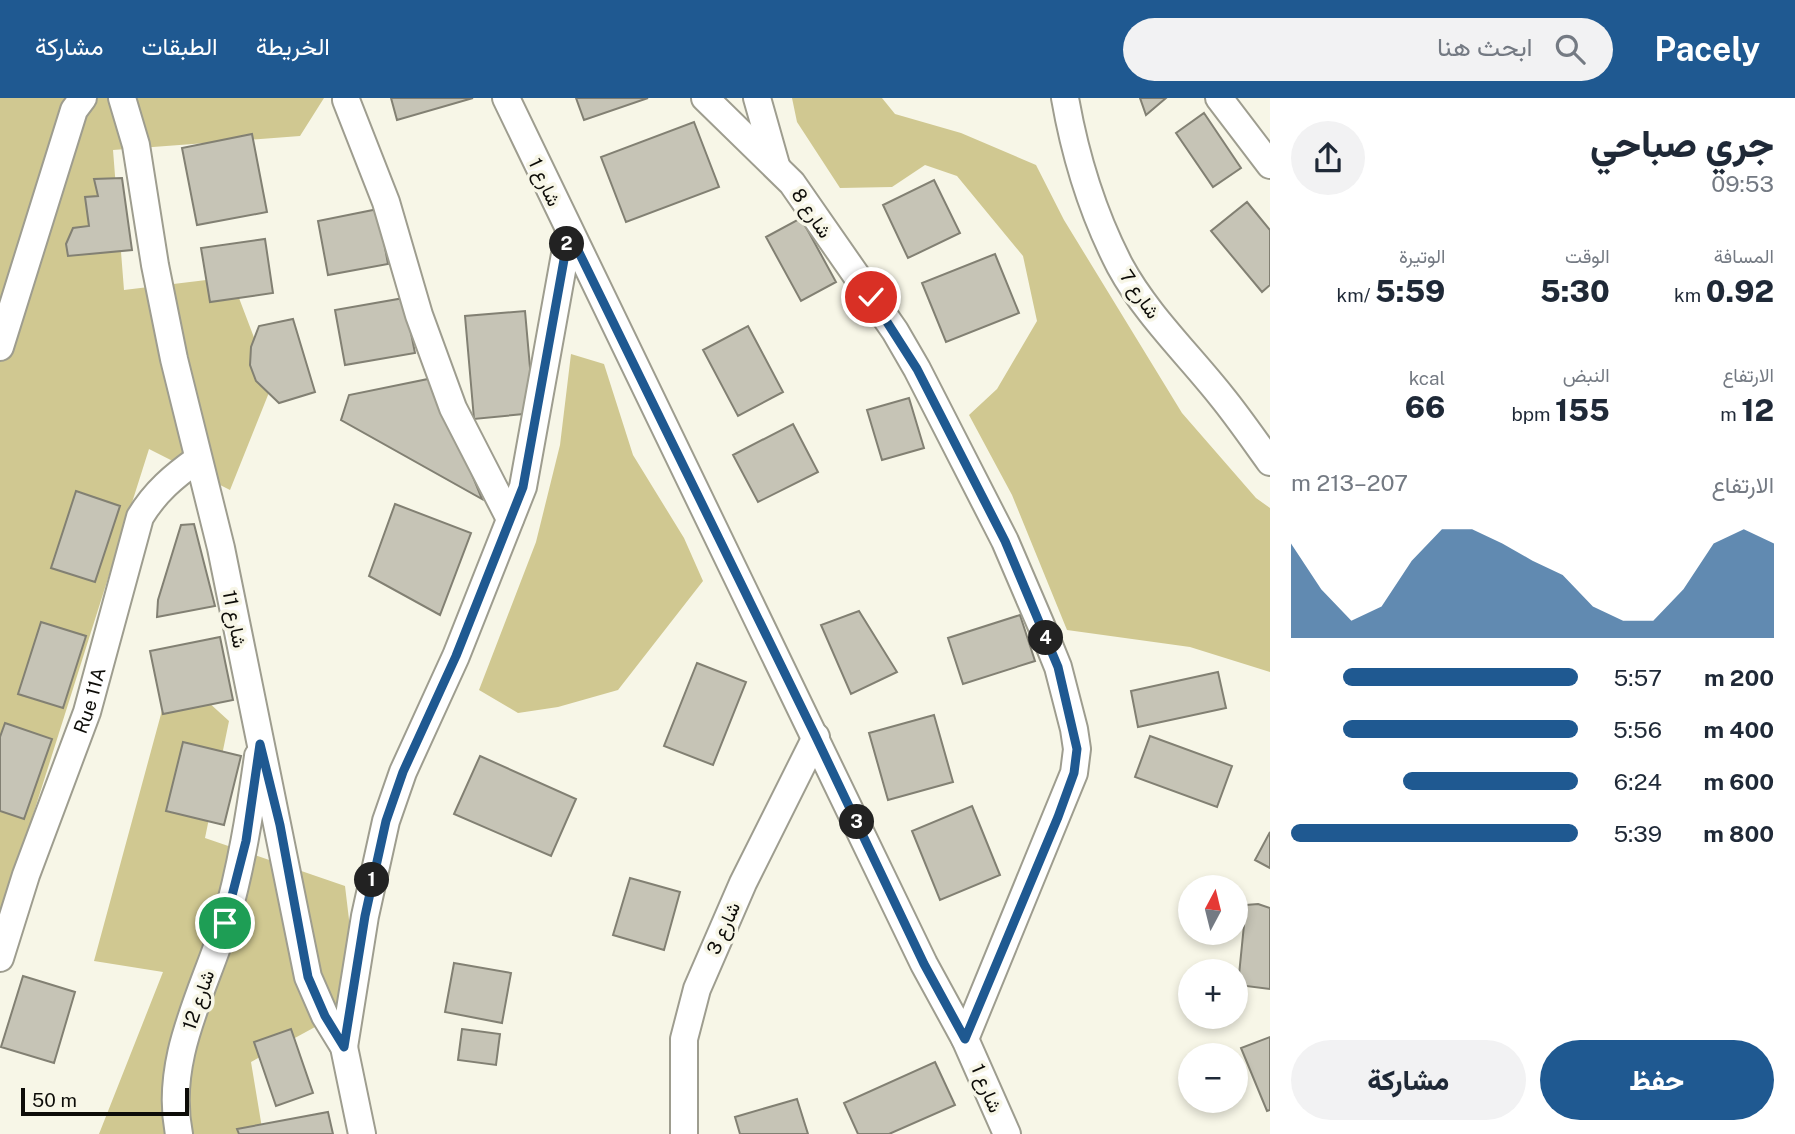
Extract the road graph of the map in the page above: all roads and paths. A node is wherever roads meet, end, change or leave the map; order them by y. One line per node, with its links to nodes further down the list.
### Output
1 (83, 98): 12 (street)
2 (122, 98): 13 (street, شارع 11)
3 (506, 98): 11 (street, شارع 1)
4 (705, 98): 9 (street, شارع 8)
5 (757, 98): 9 (street)
6 (1065, 98): 14 (street, شارع 7)
7 (1219, 98): 10 (street)
8 (346, 100): 15 (street)
9 (776, 165): 19 (street, شارع 8)
10 (1270, 165)
11 (569, 232): 15 (street); 16 (street, شارع 1)
12 (0, 347)
13 (198, 459): 17 (street, شارع 11); 18 (street, Rue 11A)
14 (1270, 462)
15 (510, 519): 20 (street)
16 (816, 737): 19 (street, شارع 1); 23 (street, شارع 3)
17 (260, 744): 20 (street, شارع 11); 21 (street, شارع 12)
18 (0, 958)
19 (965, 1039): 24 (street, شارع 1)
20 (344, 1047): 22 (street, شارع 11)
21 (179, 1134)
22 (362, 1134)
23 (684, 1134)
24 (1007, 1134)

